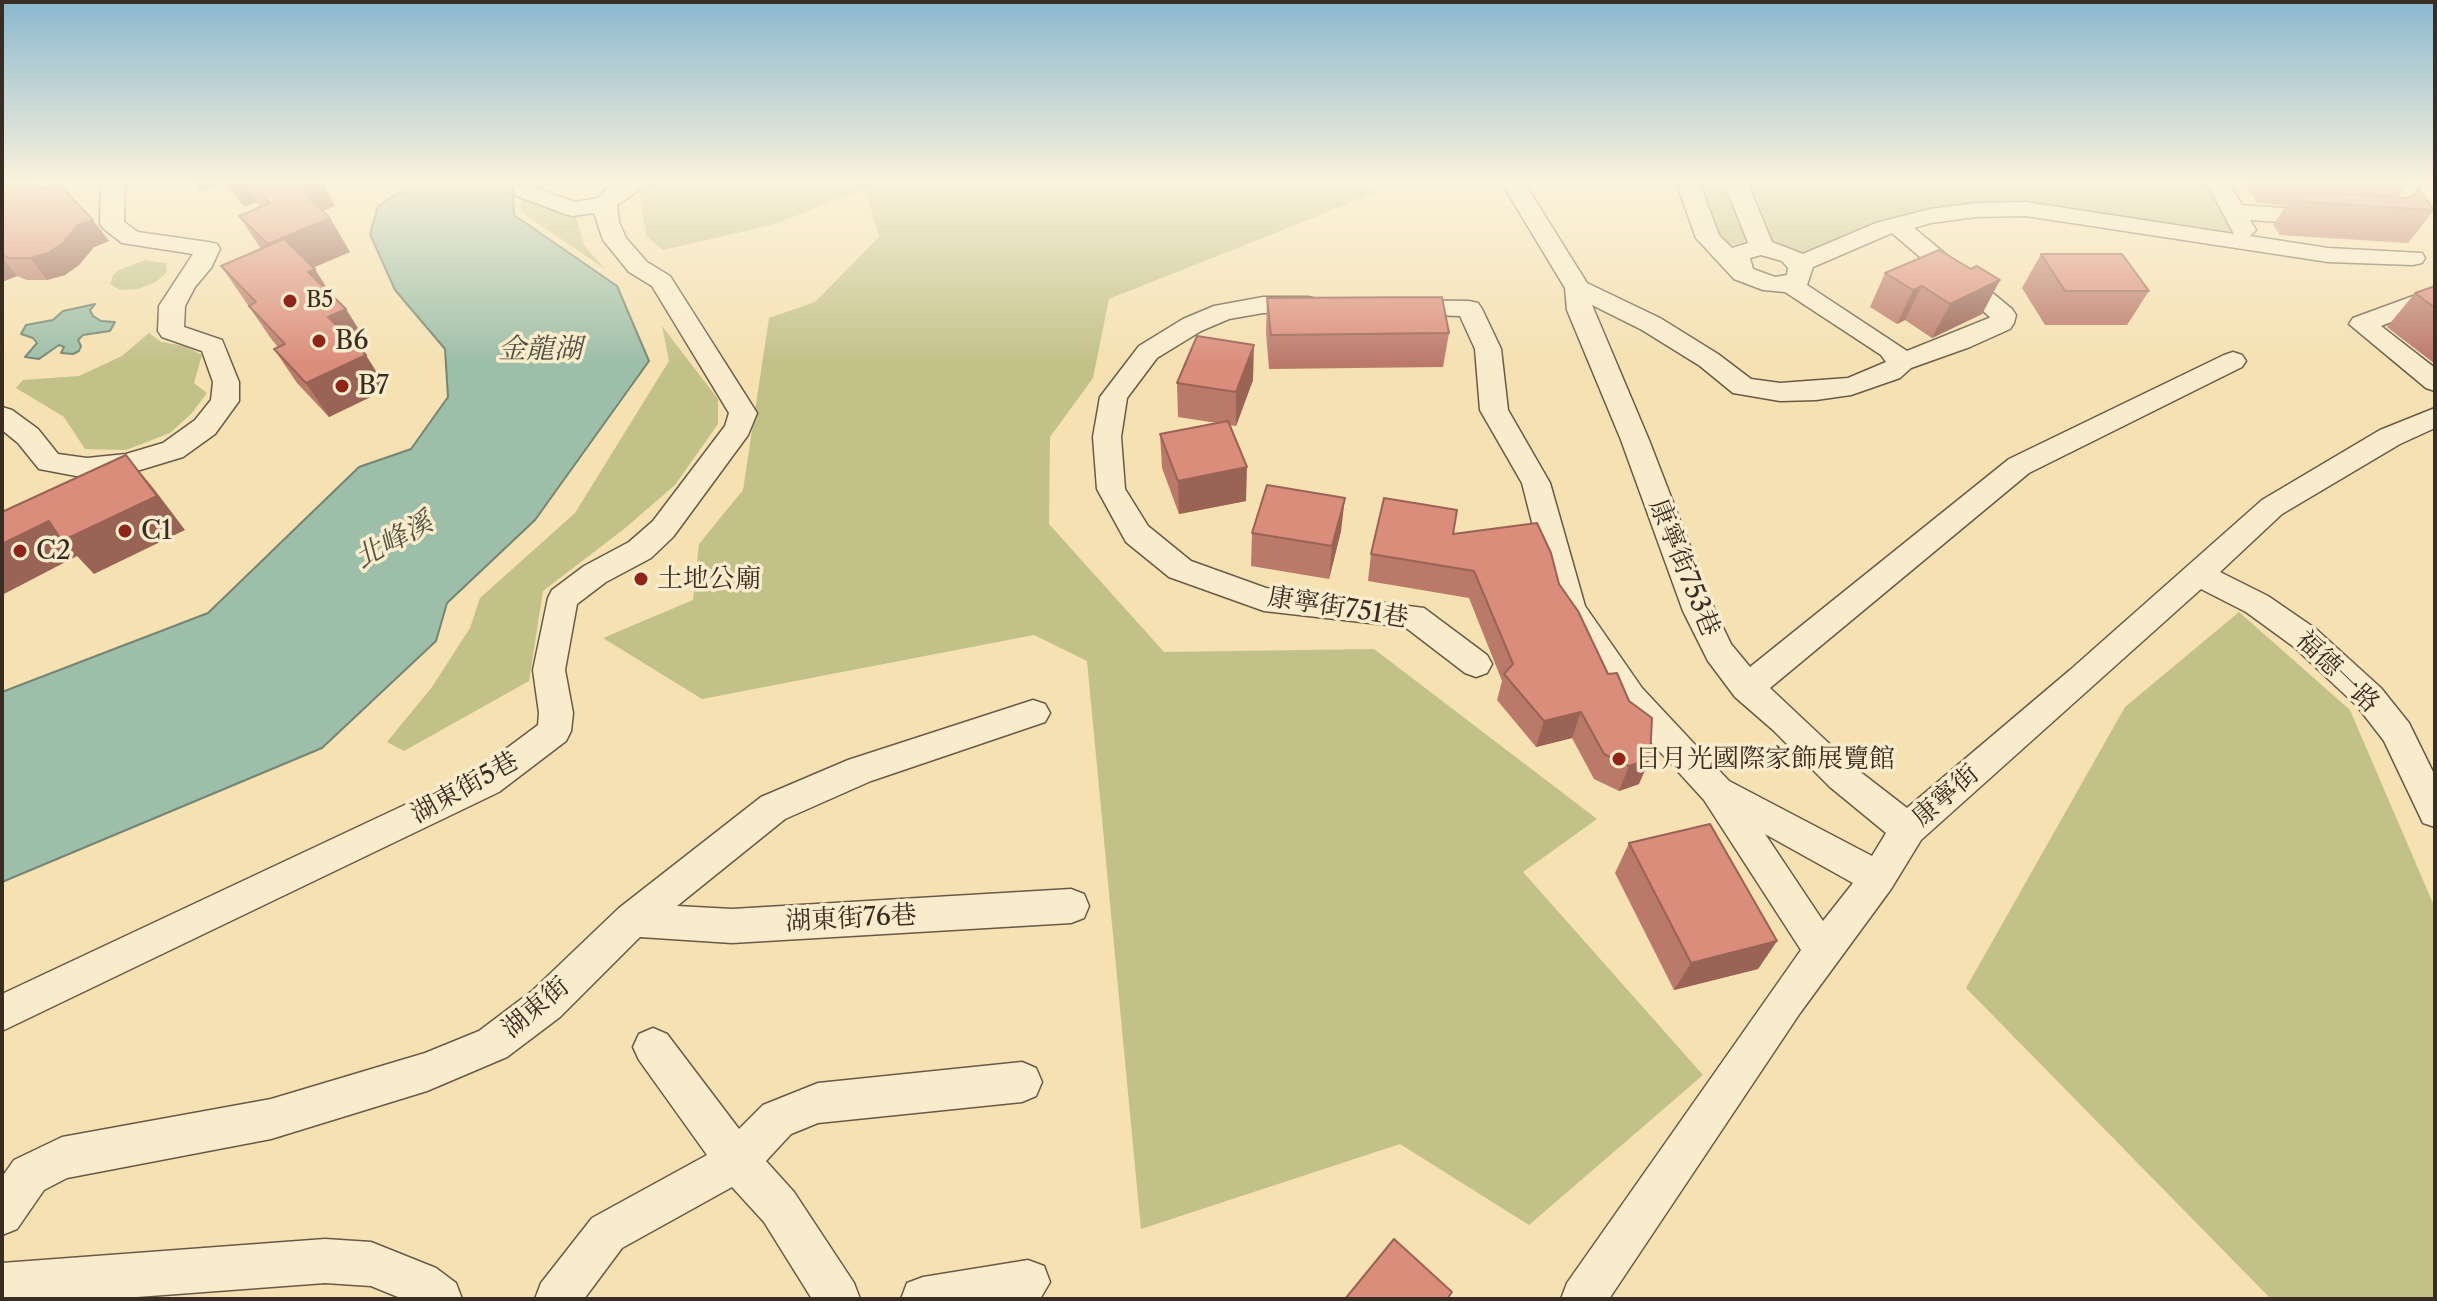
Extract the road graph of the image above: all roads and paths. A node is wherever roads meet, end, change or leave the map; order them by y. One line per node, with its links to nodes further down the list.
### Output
1 (164, 243): 22 (street)
2 (617, 243): 35 (street, 湖東街5巷)
3 (1550, 243): 13 (street)
4 (1713, 243): 11 (street)
5 (1760, 243): 9 (street)
6 (1859, 243): 12 (street)
7 (1917, 243): 20 (street)
8 (2251, 243): 10 (street)
9 (1762, 247): 11 (street); 12 (street)
10 (2413, 258)
11 (1738, 267): 12 (street)
12 (1794, 274): 20 (street)
13 (1578, 288): 17 (street); 18 (street, 康寧街753巷)
14 (2435, 296): 21 (street)
15 (1342, 306): 25 (street, 康寧街751巷)
16 (1373, 306): 28 (street)
17 (1651, 324): 18 (street); 20 (street)
18 (1590, 331): 26 (street, 康寧街753巷)
19 (2233, 361): 26 (street)
20 (1899, 363)
21 (2435, 382)
22 (2, 416)
23 (2435, 417): 24 (street, 康寧街)
24 (2197, 574): 29 (street, 福德一路); 30 (street, 康寧街)
25 (1476, 664)
26 (1747, 688): 30 (street, 康寧街753巷)
27 (1033, 713): 33 (street, 湖東街)
28 (1716, 790): 31 (street); 34 (street)
29 (2435, 812)
30 (1908, 829): 31 (street, 康寧街)
31 (1878, 878): 34 (street, 康寧街)
32 (1071, 906): 33 (street, 湖東街76巷)
33 (632, 920): 39 (street, 湖東街)
34 (1823, 952): 46 (street, 康寧街)
35 (2, 1013)
36 (653, 1047): 38 (street)
37 (1022, 1082): 38 (street)
38 (737, 1161): 43 (street); 44 (street)
39 (2, 1214)
40 (1028, 1282): 45 (street)
41 (2, 1285): 42 (street)
42 (440, 1299)
43 (557, 1299)
44 (838, 1299)
45 (923, 1299)
46 (1583, 1299)

